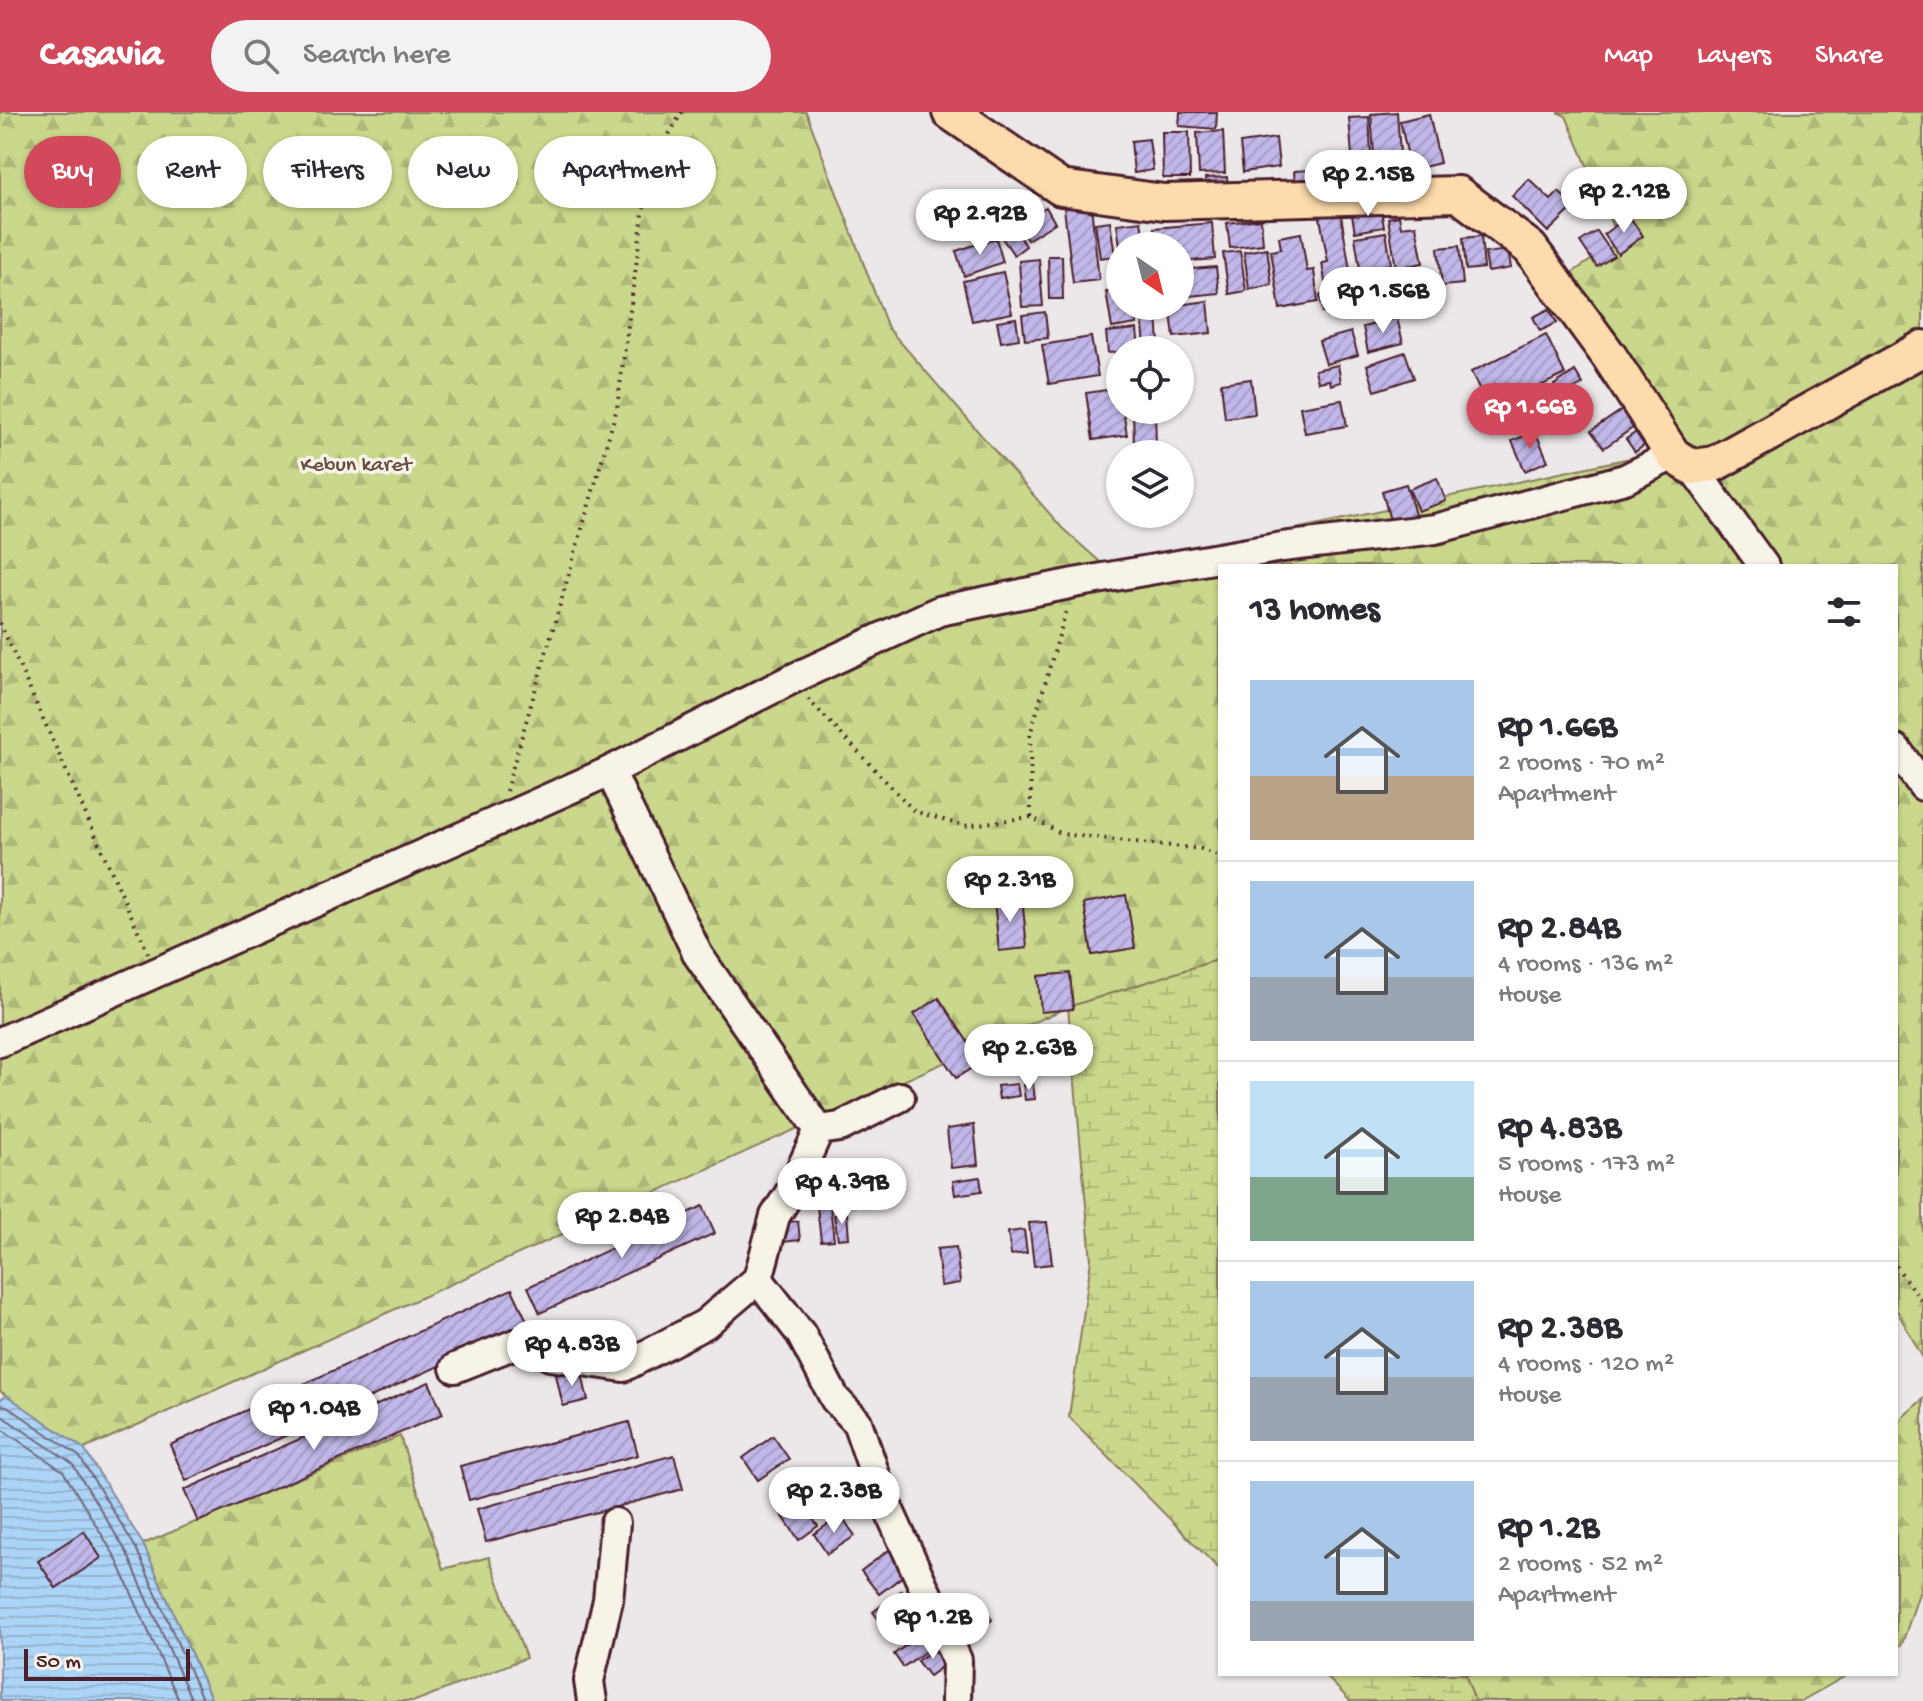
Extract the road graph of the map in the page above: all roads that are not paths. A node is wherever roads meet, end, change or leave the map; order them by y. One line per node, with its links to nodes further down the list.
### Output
1 (950, 112): 3 (main road)
2 (1923, 348): 3 (main road)
3 (1682, 461): 4 (street); 6 (street)
4 (1762, 564)
5 (1898, 752): 7 (street)
6 (610, 771): 8 (street); 10 (street)
7 (1923, 786)
8 (0, 1042)
9 (900, 1097): 10 (street)
10 (819, 1130): 11 (street)
11 (758, 1279): 12 (street); 15 (street)
12 (455, 1368)
13 (615, 1523): 14 (street)
14 (592, 1701)
15 (956, 1701)

